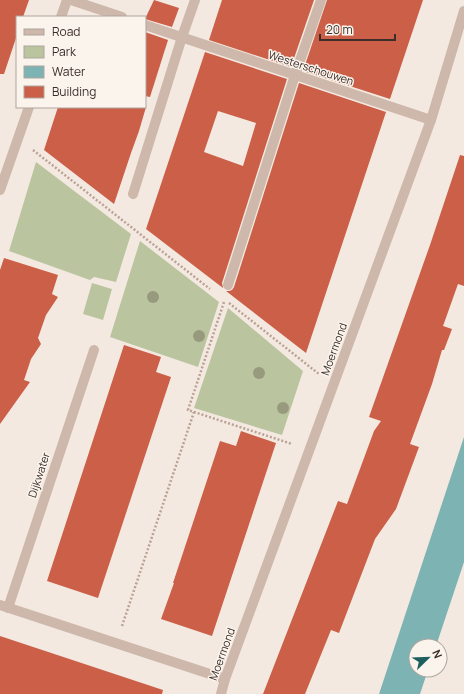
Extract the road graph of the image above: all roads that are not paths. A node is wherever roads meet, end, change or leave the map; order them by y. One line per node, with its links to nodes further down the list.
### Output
1 (67, 0): 6 (street)
2 (71, 0): 7 (street)
3 (195, 0): 9 (street)
4 (321, 0): 10 (street)
5 (464, 11): 12 (street, Moermond)
6 (61, 16)
7 (119, 16)
8 (146, 25): 9 (street, Westerschouwen)
9 (182, 38): 10 (street, Westerschouwen); 14 (street)
10 (295, 75): 12 (street, Westerschouwen); 15 (street)
11 (29, 108): 13 (street)
12 (431, 120): 18 (street, Moermond)
13 (0, 190)
14 (133, 194)
15 (228, 285)
16 (94, 350): 17 (street, Dijkwater)
17 (4, 607): 18 (street, Dijkwater)
18 (225, 679): 19 (street, Moermond)
19 (221, 694)

